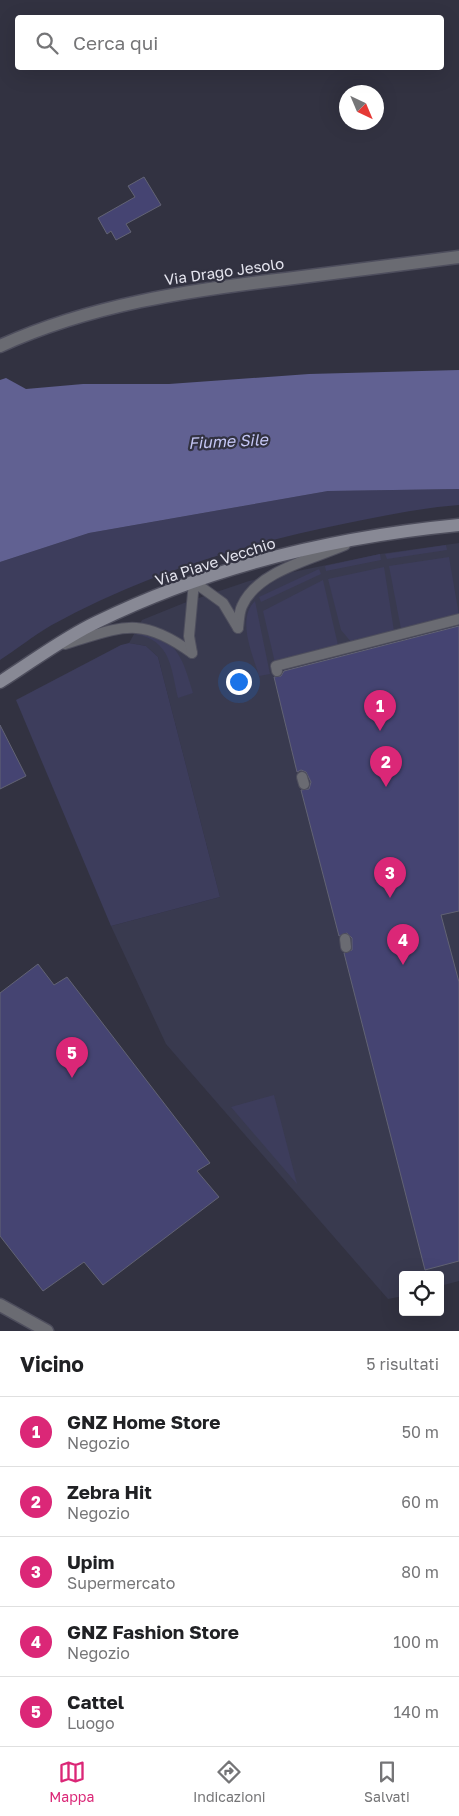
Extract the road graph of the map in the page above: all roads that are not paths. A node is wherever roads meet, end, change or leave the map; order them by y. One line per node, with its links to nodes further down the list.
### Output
1 (459, 258): 2 (street, Via Drago Jesolo)
2 (0, 346)
3 (459, 524): 4 (street, Via Piave Vecchio)
4 (360, 539): 5 (street, Via Piave Vecchio); 5 (lane)
5 (194, 582): 7 (street, Via Piave Vecchio); 7 (lane)
6 (459, 618): 8 (lane)
7 (59, 646): 9 (street, Via Piave Vecchio)
8 (277, 671)
9 (0, 682)
10 (0, 1306): 11 (street)
11 (47, 1331)

